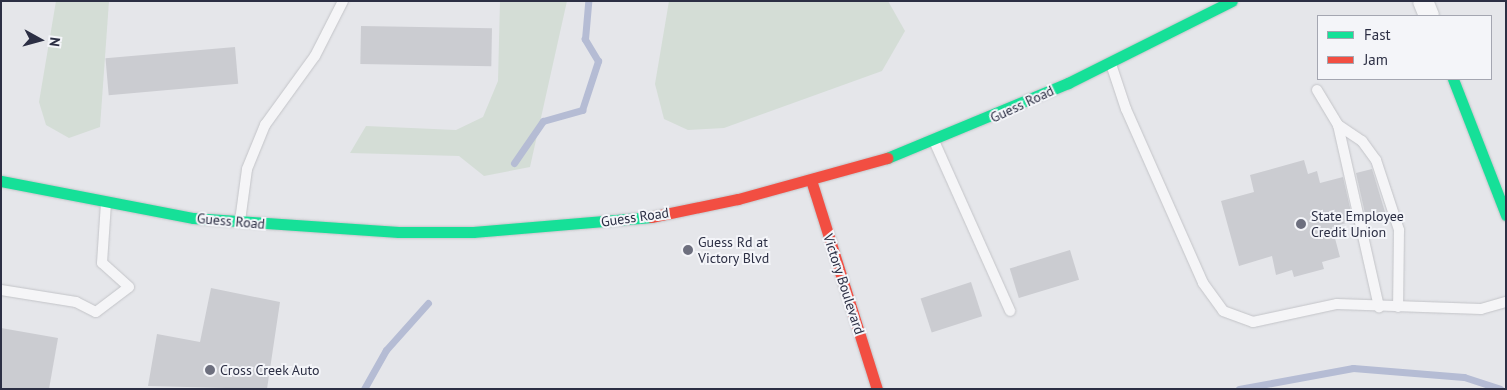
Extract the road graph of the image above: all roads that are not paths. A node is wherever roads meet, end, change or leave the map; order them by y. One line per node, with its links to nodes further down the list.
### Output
1 (343, 1): 14 (lane)
2 (1232, 1): 5 (main road, Guess Road)
3 (1423, 1): 4 (street)
4 (1429, 15)
5 (1110, 63): 9 (main road, Guess Road); 17 (lane)
6 (1453, 80): 13 (main road)
7 (1317, 90): 8 (lane)
8 (1338, 126): 17 (lane); 18 (lane)
9 (934, 142): 10 (main road, Guess Road); 19 (lane)
10 (811, 180): 14 (main road, Guess Road); 20 (main road, Victory Boulevard)
11 (1, 181): 12 (main road, Guess Road)
12 (106, 200): 14 (main road, Guess Road); 15 (lane)
13 (1506, 215)
14 (240, 223)
15 (1, 290)
16 (1506, 302): 18 (lane)
17 (1379, 307): 18 (lane)
18 (1398, 307)
19 (1010, 311)
20 (877, 389)

